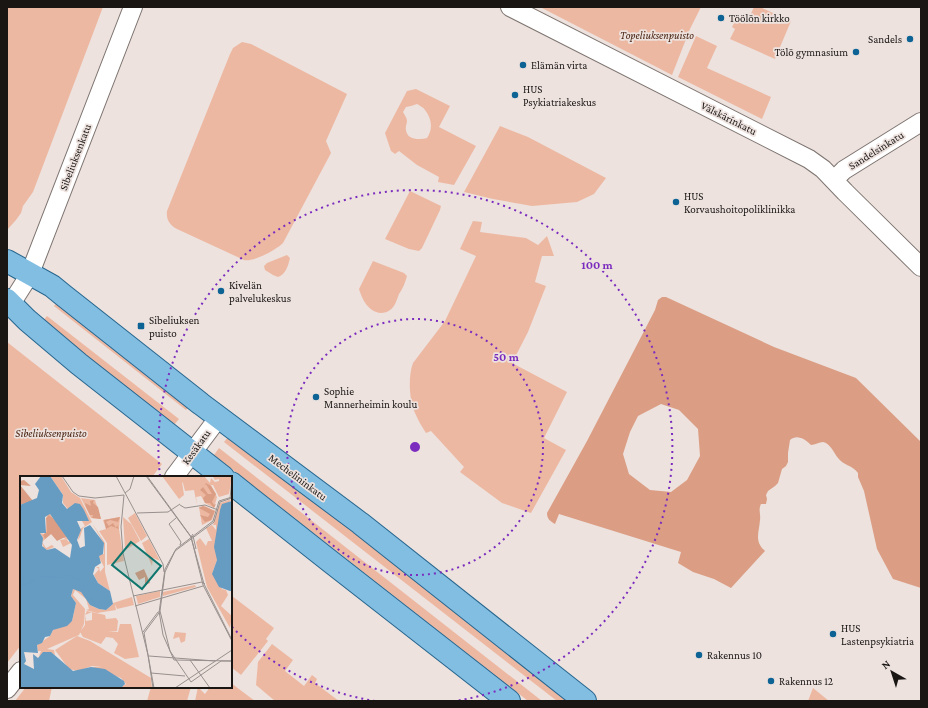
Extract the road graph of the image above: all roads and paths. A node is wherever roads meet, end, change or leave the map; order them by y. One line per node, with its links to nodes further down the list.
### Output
1 (134, 7): 7 (street, Sibeliuksenkatu)
2 (510, 7): 4 (street, Välskärinkatu)
3 (921, 122): 4 (street, Sandelsinkatu)
4 (834, 180): 6 (street, Välskärinkatu)
5 (7, 261): 7 (main road, Mechelininkatu)
6 (921, 267)
7 (30, 274): 8 (street, Sibeliuksenkatu); 9 (main road, Mechelininkatu)
8 (9, 302): 10 (main road)
9 (218, 417): 10 (street, Kesäkatu); 17 (main road, Mechelininkatu)
10 (192, 452): 11 (street, Kesäkatu); 12 (main road)
11 (175, 476)
12 (223, 476)
13 (232, 484): 16 (main road)
14 (20, 672): 15 (street)
15 (7, 689)
16 (509, 701)
17 (585, 701)

